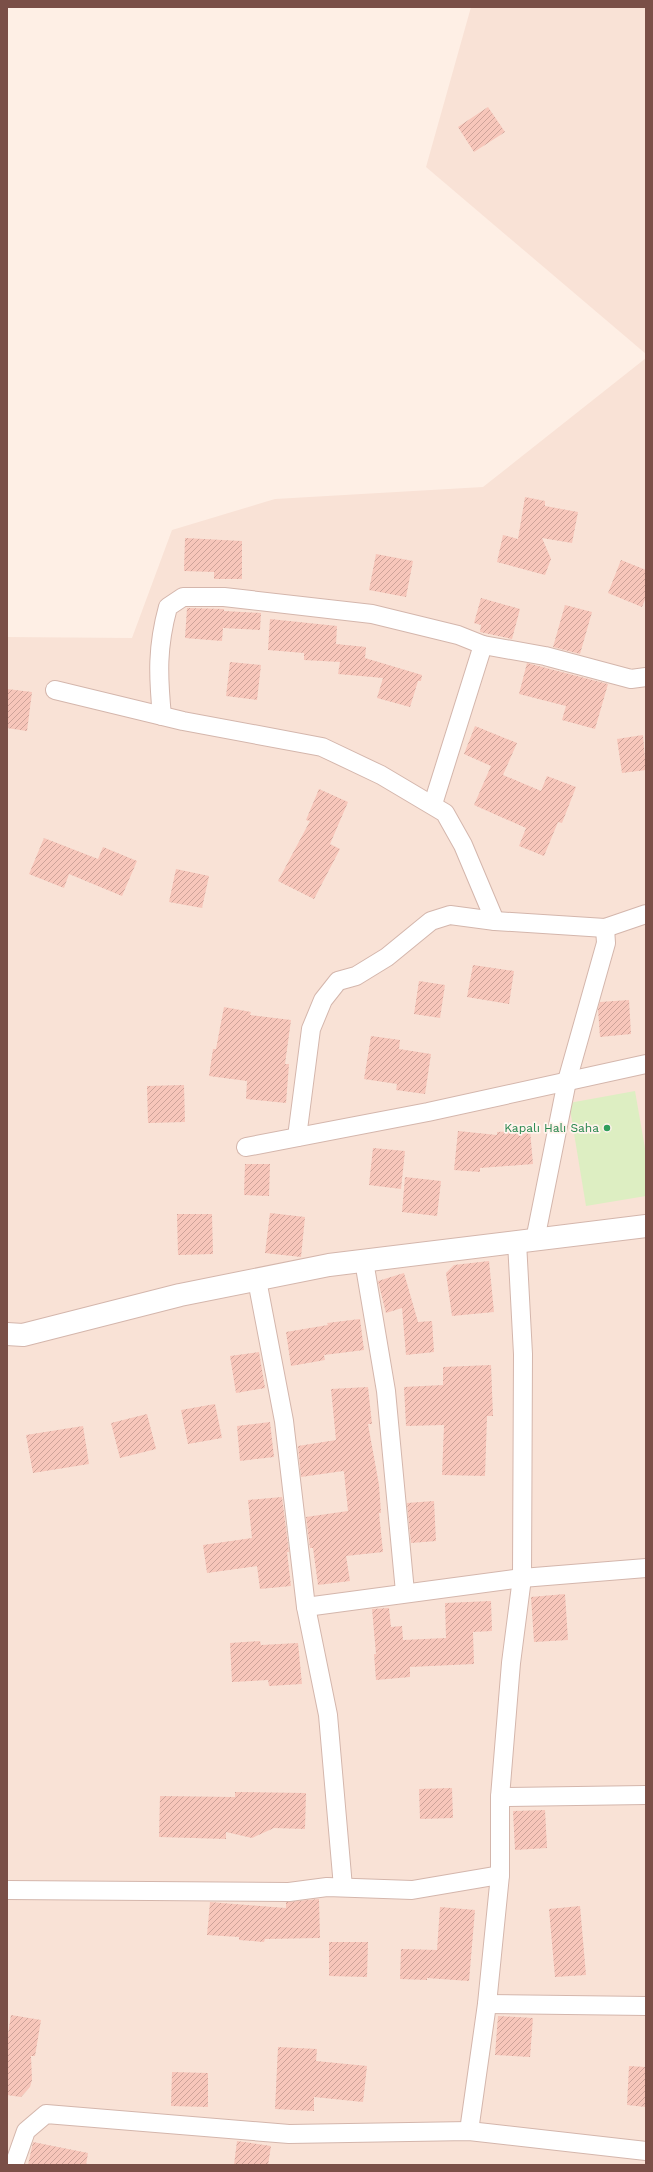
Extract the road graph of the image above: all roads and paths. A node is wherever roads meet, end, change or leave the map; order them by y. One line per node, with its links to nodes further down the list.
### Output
1 (483, 645): 2 (street); 4 (street); 5 (street)
2 (646, 677)
3 (55, 690): 4 (street)
4 (162, 716): 5 (street)
5 (433, 804): 7 (street)
6 (646, 914): 8 (street)
7 (495, 921): 8 (street); 11 (street)
8 (605, 928): 10 (street)
9 (646, 1064): 10 (street)
10 (567, 1081): 11 (street); 14 (street)
11 (297, 1137): 12 (street)
12 (246, 1147)
13 (646, 1226): 14 (street)
14 (526, 1241): 15 (street); 19 (street)
15 (364, 1261): 16 (street); 20 (street)
16 (257, 1280): 17 (street); 21 (street)
17 (7, 1334)
18 (646, 1568): 19 (street)
19 (522, 1578): 20 (street); 23 (street)
20 (405, 1592): 21 (street)
21 (306, 1607): 25 (street)
22 (646, 1795): 23 (street)
23 (500, 1797): 24 (street)
24 (500, 1875): 25 (street); 27 (street)
25 (343, 1888): 26 (street)
26 (7, 1890)
27 (487, 2004): 28 (street); 29 (street)
28 (646, 2006)
29 (469, 2131): 30 (street); 31 (street)
30 (646, 2151)
31 (14, 2165)

